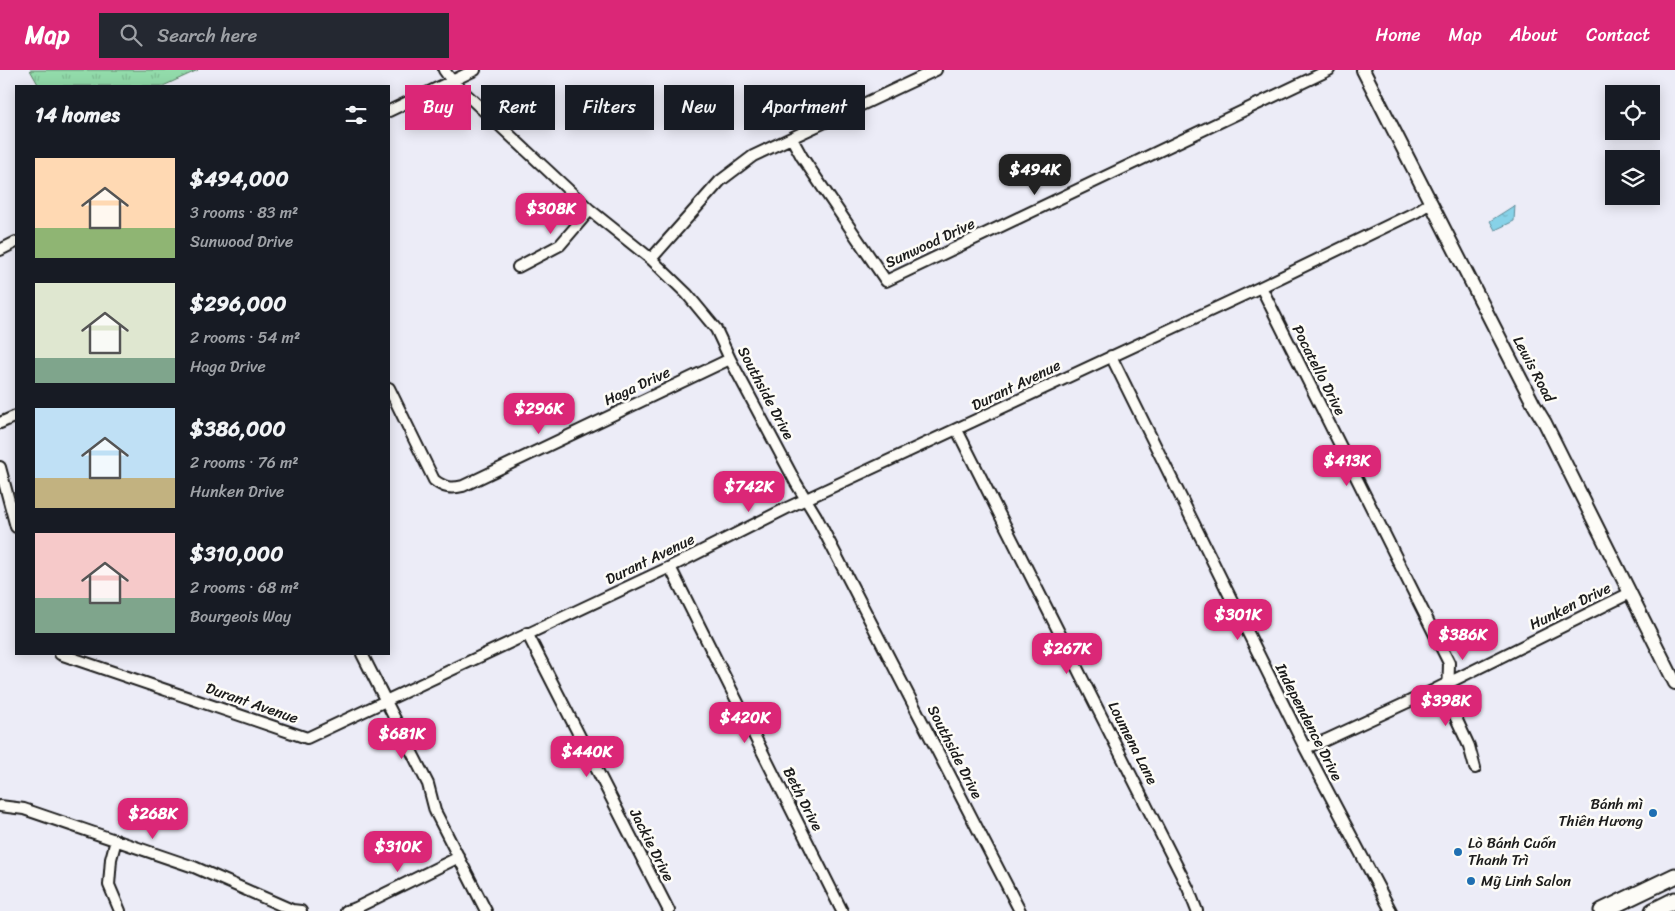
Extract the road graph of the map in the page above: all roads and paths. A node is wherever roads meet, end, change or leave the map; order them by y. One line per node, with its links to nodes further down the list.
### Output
1 (444, 70): 6 (street, Southside Drive)
2 (475, 70): 6 (street)
3 (936, 70): 8 (street)
4 (1329, 70): 8 (street, Sunwood Drive)
5 (1364, 70): 9 (street, Lewis Road)
6 (452, 81): 7 (street); 10 (street, Southside Drive)
7 (390, 111)
8 (792, 139): 13 (street)
9 (1430, 203): 15 (street, Durant Avenue); 26 (street, Lewis Road)
10 (590, 210): 13 (street, Southside Drive); 14 (street)
11 (15, 242): 12 (street)
12 (0, 250)
13 (651, 260): 17 (street, Southside Drive)
14 (518, 267)
15 (1261, 288): 16 (street, Durant Avenue); 30 (street, Pocatello Drive)
16 (1111, 356): 21 (street, Durant Avenue); 33 (street, Independence Drive)
17 (730, 359): 18 (street, Haga Drive); 23 (street, Southside Drive)
18 (390, 390)
19 (15, 416): 20 (street)
20 (0, 423)
21 (957, 430): 23 (street, Durant Avenue); 47 (street, Loumena Lane)
22 (0, 467): 24 (street)
23 (806, 499): 25 (street, Durant Avenue); 46 (street, Southside Drive)
24 (15, 523)
25 (670, 567): 27 (street, Durant Avenue); 45 (street, Beth Drive)
26 (1630, 594): 30 (street, Hunken Drive); 31 (street, Lewis Road)
27 (527, 633): 32 (street, Durant Avenue); 44 (street, Jackie Drive)
28 (63, 655): 32 (street, Durant Avenue)
29 (363, 655): 32 (street)
30 (1448, 682): 33 (street, Hunken Drive); 34 (street, Pocatello Drive)
31 (1675, 683)
32 (386, 701): 37 (street)
33 (1305, 748): 48 (street, Independence Drive)
34 (1476, 768)
35 (0, 806): 36 (street)
36 (116, 840): 40 (street); 41 (street)
37 (458, 857): 42 (street); 43 (street)
38 (1675, 876): 49 (main road)
39 (1675, 900): 50 (main road)
40 (120, 911)
41 (295, 911)
42 (346, 911)
43 (486, 911)
44 (669, 911)
45 (842, 911)
46 (1020, 911)
47 (1196, 911)
48 (1391, 911)
49 (1602, 911)
50 (1653, 911)

